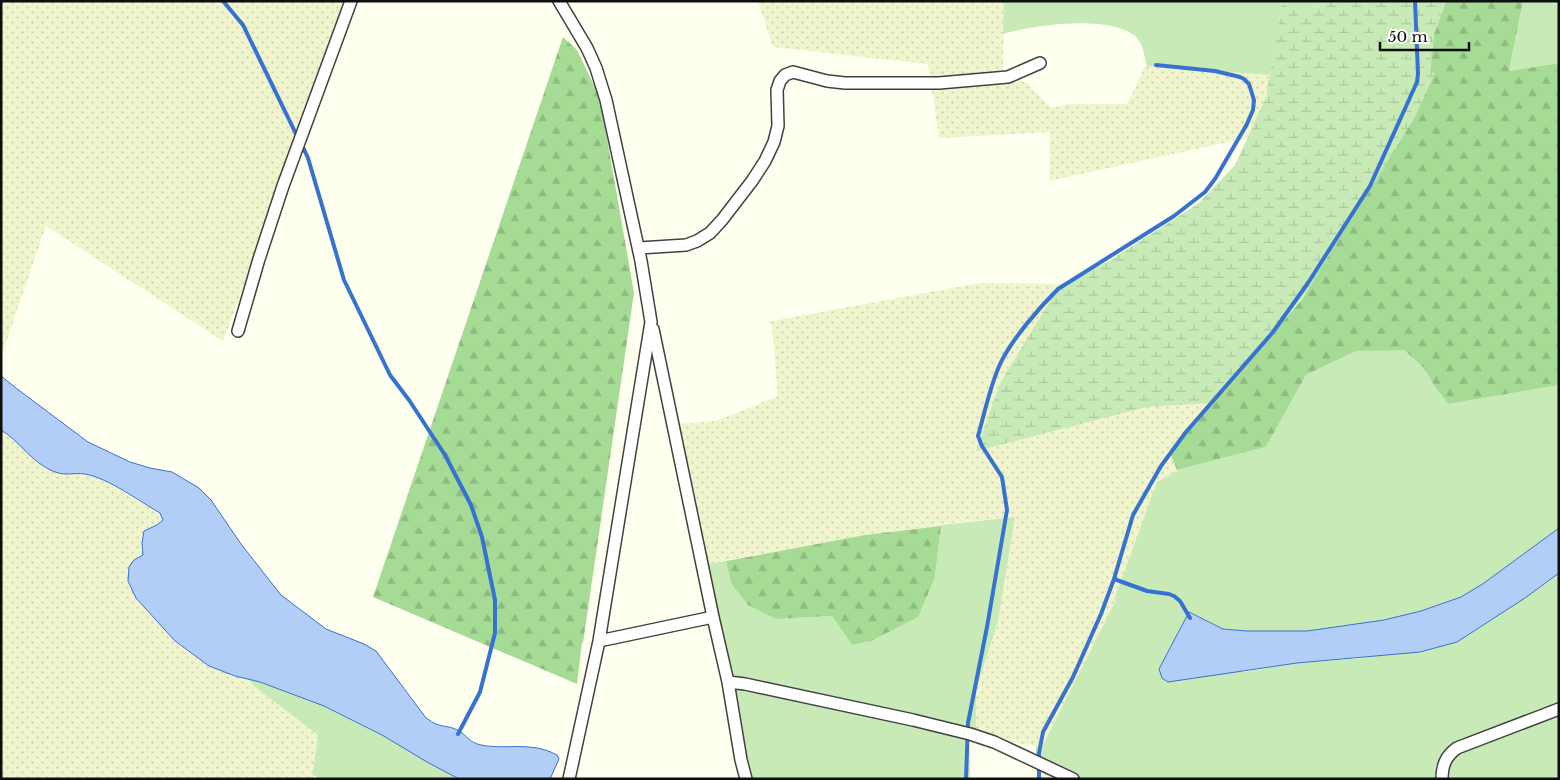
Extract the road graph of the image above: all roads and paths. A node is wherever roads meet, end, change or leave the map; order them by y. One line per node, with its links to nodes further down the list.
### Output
1 (351, 1): 6 (street)
2 (559, 1): 4 (street)
3 (1040, 63): 4 (street)
4 (639, 248): 5 (street)
5 (651, 322): 7 (street); 8 (street)
6 (238, 331)
7 (713, 617): 8 (street); 9 (street)
8 (599, 641): 11 (street)
9 (728, 682): 12 (street); 13 (street)
10 (1559, 709): 14 (street)
11 (569, 779)
12 (746, 779)
13 (1073, 779)
14 (1442, 779)

